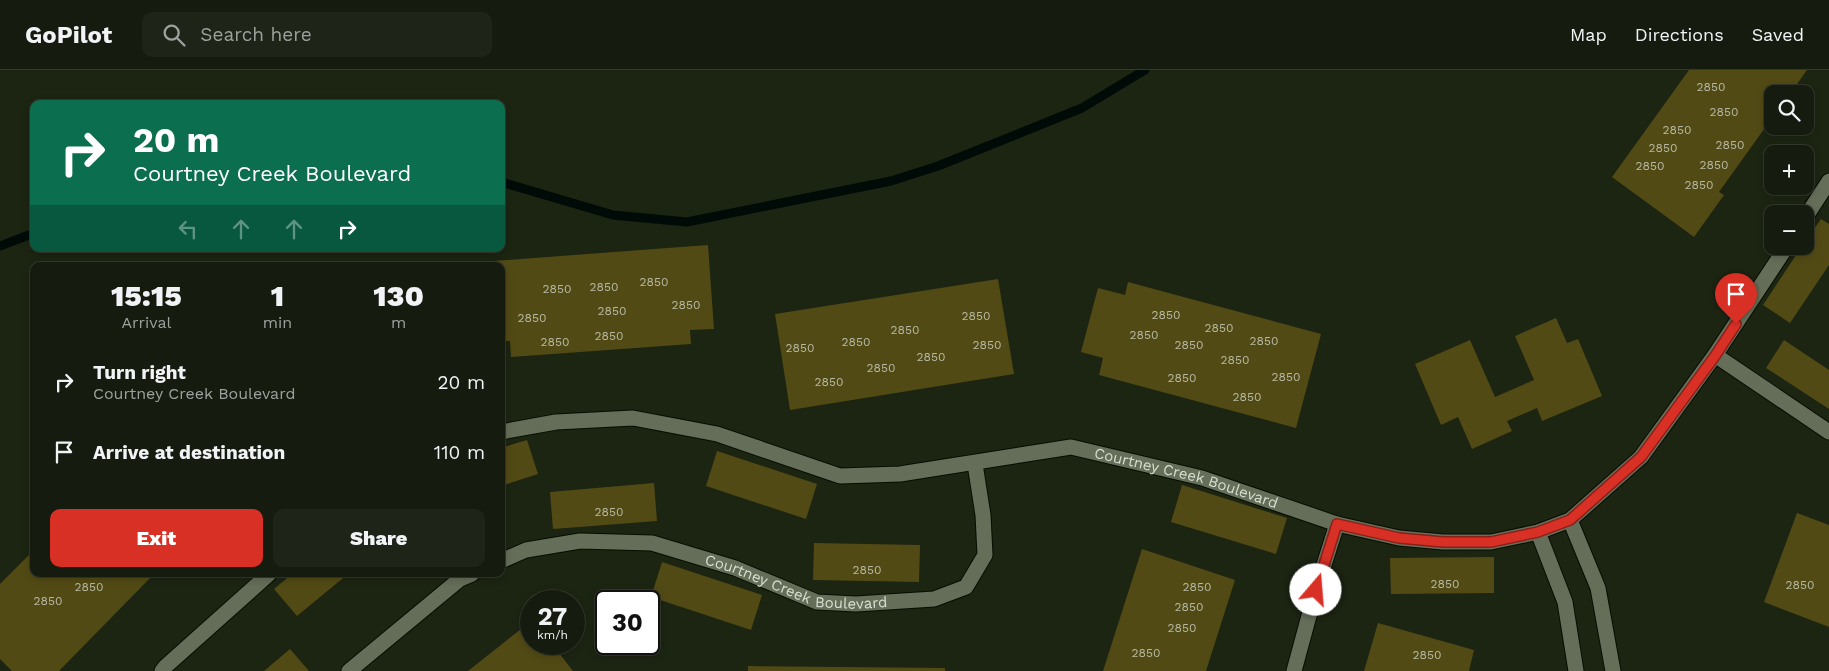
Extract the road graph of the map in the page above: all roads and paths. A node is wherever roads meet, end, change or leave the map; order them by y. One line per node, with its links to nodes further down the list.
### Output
1 (1829, 181): 2 (street)
2 (1813, 205)
3 (1780, 255): 4 (street, Courtney Creek Boulevard)
4 (1715, 356): 6 (street); 8 (street, Courtney Creek Boulevard)
5 (505, 431): 7 (street, Courtney Creek Boulevard)
6 (1829, 432)
7 (975, 464): 9 (street, Courtney Creek Boulevard); 11 (street, Courtney Creek Boulevard)
8 (1570, 520): 10 (street, Courtney Creek Boulevard); 18 (street)
9 (1337, 524): 10 (street, Courtney Creek Boulevard); 16 (street)
10 (1538, 532): 17 (street)
11 (505, 559)
12 (266, 577): 14 (street)
13 (465, 577): 15 (street)
14 (162, 671)
15 (349, 671)
16 (1294, 671)
17 (1576, 671)
18 (1613, 671)

